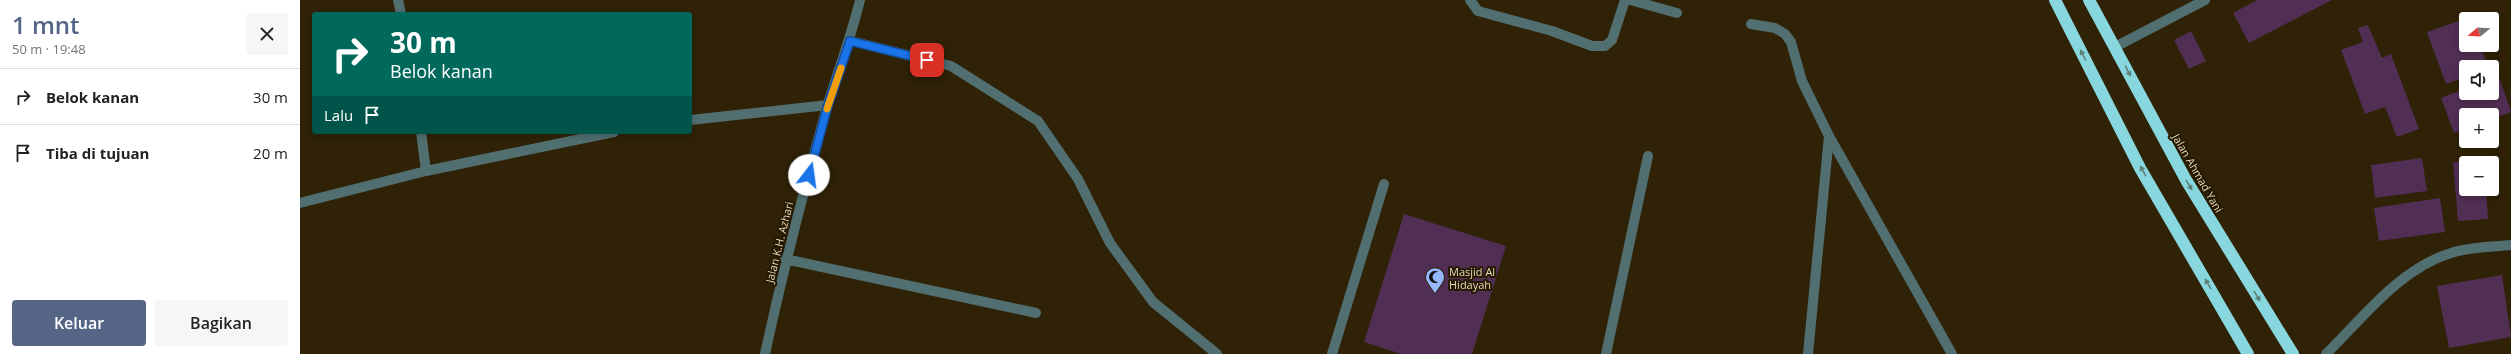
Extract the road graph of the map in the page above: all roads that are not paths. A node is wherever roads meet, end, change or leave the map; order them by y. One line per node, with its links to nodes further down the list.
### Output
1 (398, 0): 9 (street)
2 (860, 0): 12 (street, Jalan K.H. Azhari)
3 (1470, 0): 4 (street)
4 (1625, 0)
5 (1630, 0): 10 (street)
6 (2055, 0): 32 (highway, one-way to 6)
7 (2089, 0): 13 (highway, Jalan Ahmad Yani)
8 (2205, 0): 13 (street)
9 (401, 12)
10 (1677, 13)
11 (1751, 24): 18 (street)
12 (850, 41): 14 (street, Jalan K.H. Azhari); 27 (street)
13 (2115, 47): 33 (highway, Jalan Ahmad Yani, one-way to 33)
14 (828, 105): 15 (street); 24 (street, Jalan K.H. Azhari)
15 (692, 120)
16 (421, 134): 20 (street)
17 (604, 134): 20 (street)
18 (1829, 136): 30 (street); 31 (street)
19 (1648, 156): 29 (street)
20 (426, 171): 22 (street)
21 (1384, 184): 28 (street)
22 (300, 203)
23 (2511, 245): 34 (street)
24 (786, 260): 25 (street); 26 (street, Jalan K.H. Azhari)
25 (1036, 313)
26 (765, 354)
27 (1217, 354)
28 (1332, 354)
29 (1606, 354)
30 (1808, 354)
31 (1952, 354)
32 (2248, 354)
33 (2293, 354)
34 (2326, 354)

